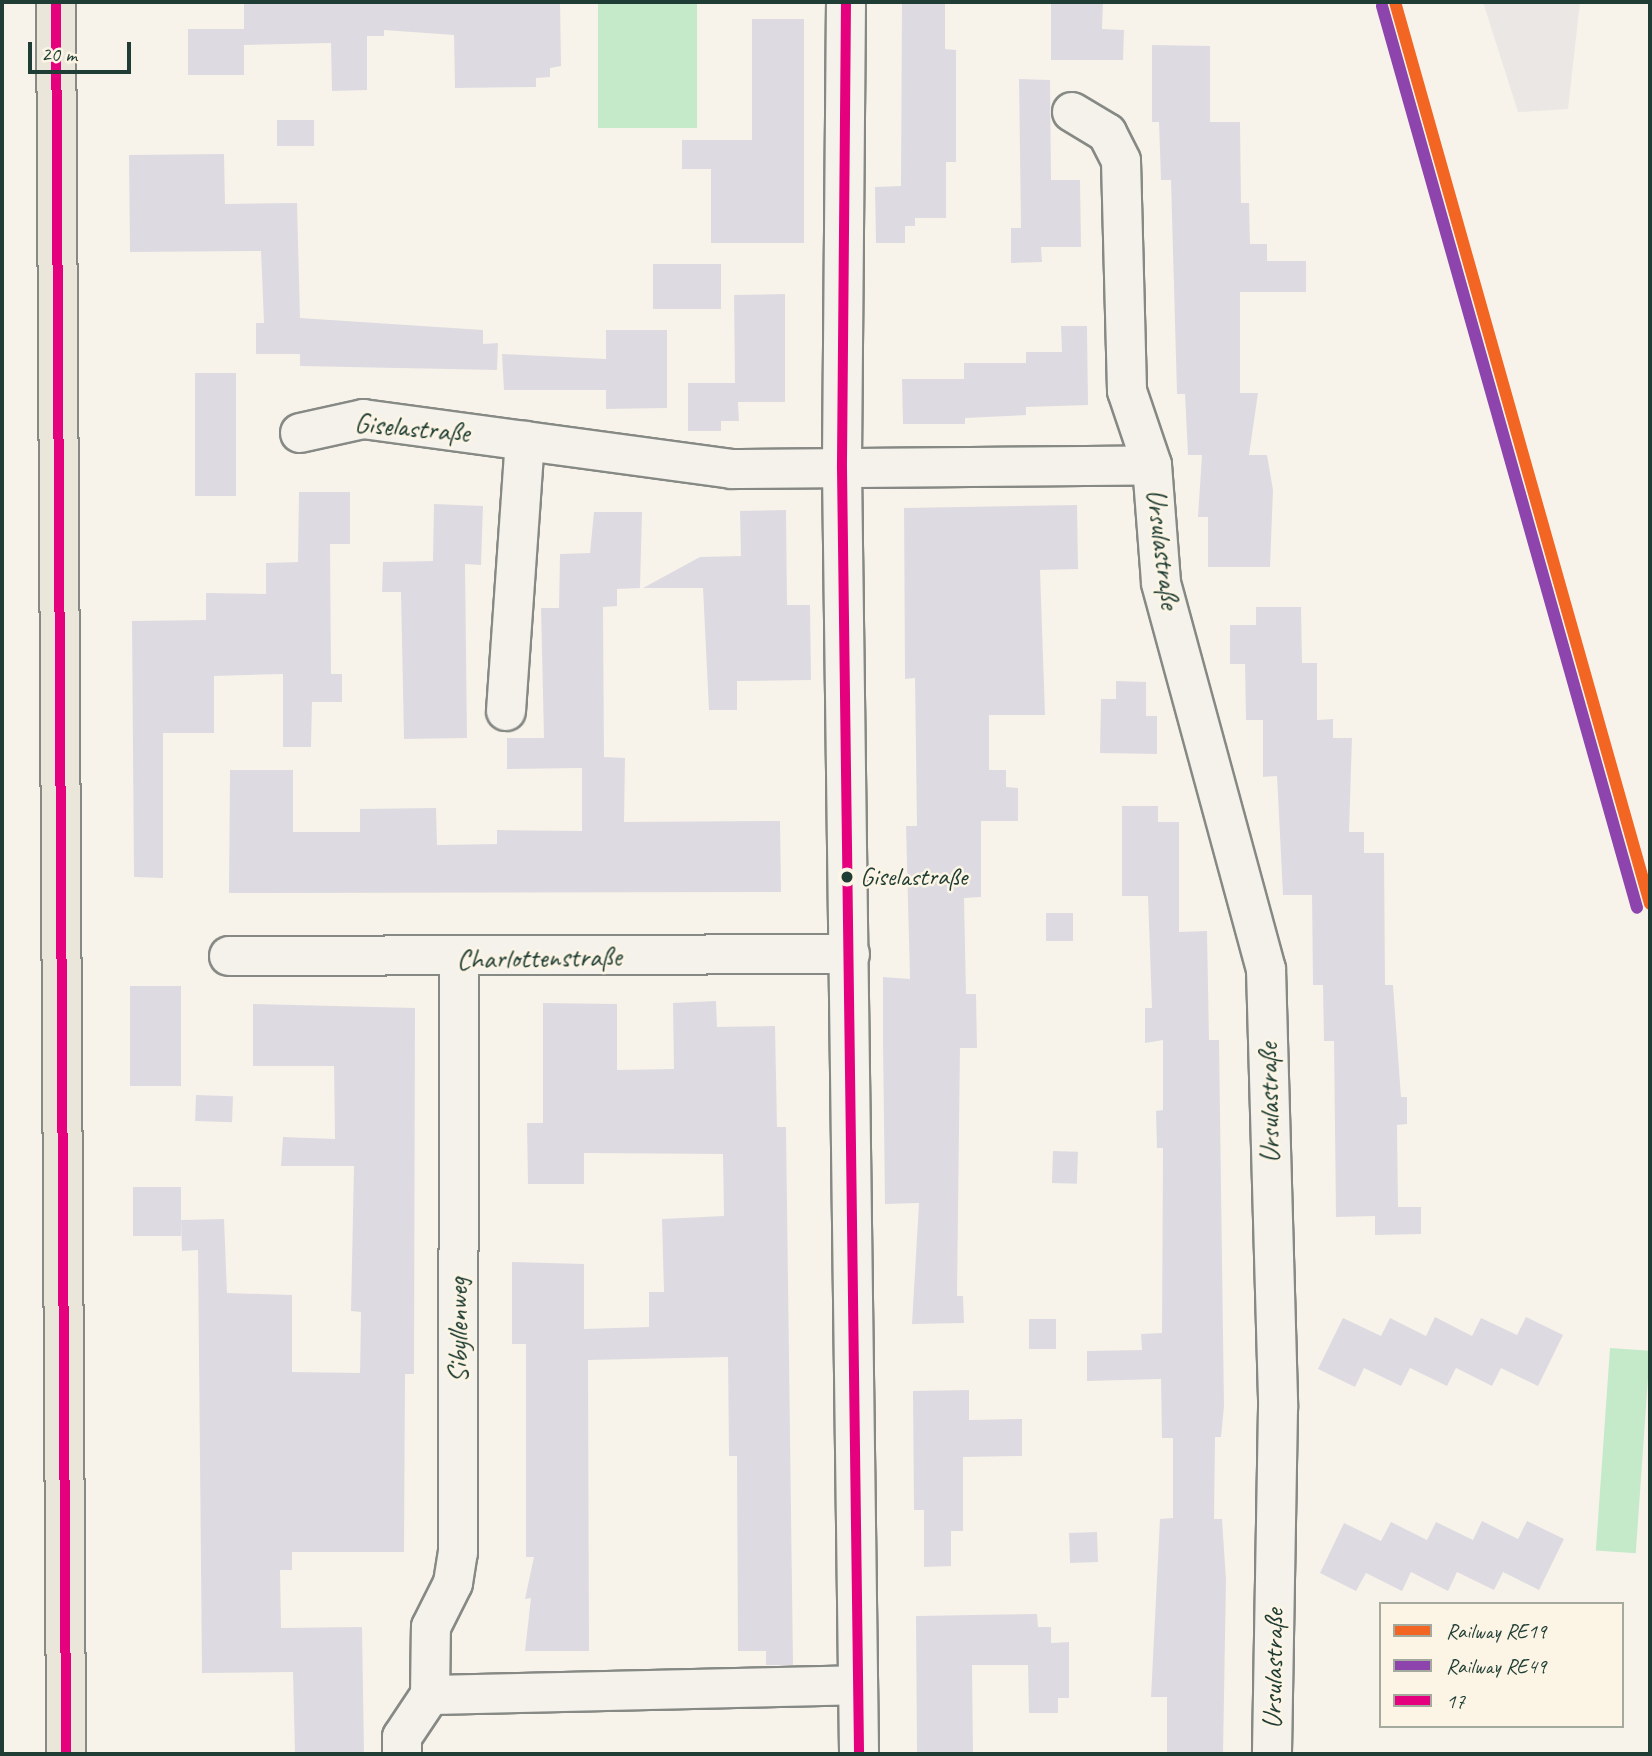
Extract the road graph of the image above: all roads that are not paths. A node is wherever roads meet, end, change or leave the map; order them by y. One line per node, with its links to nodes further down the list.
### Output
1 (56, 2): 14 (main road)
2 (846, 2): 7 (street)
3 (1072, 112): 6 (street, Ursulastraße)
4 (300, 433): 5 (street, Giselastraße)
5 (525, 441): 7 (street, Giselastraße); 8 (street)
6 (1152, 465): 7 (street, Ursulastraße); 17 (street, Ursulastraße)
7 (842, 469): 9 (street)
8 (506, 711)
9 (850, 954): 11 (street, Charlottenstraße); 12 (street)
10 (229, 956): 11 (street, Charlottenstraße)
11 (459, 959): 13 (street, Sibyllenweg)
12 (859, 1685): 13 (street); 16 (street)
13 (430, 1695): 15 (street)
14 (66, 1754)
15 (402, 1754)
16 (859, 1754)
17 (1272, 1754)

